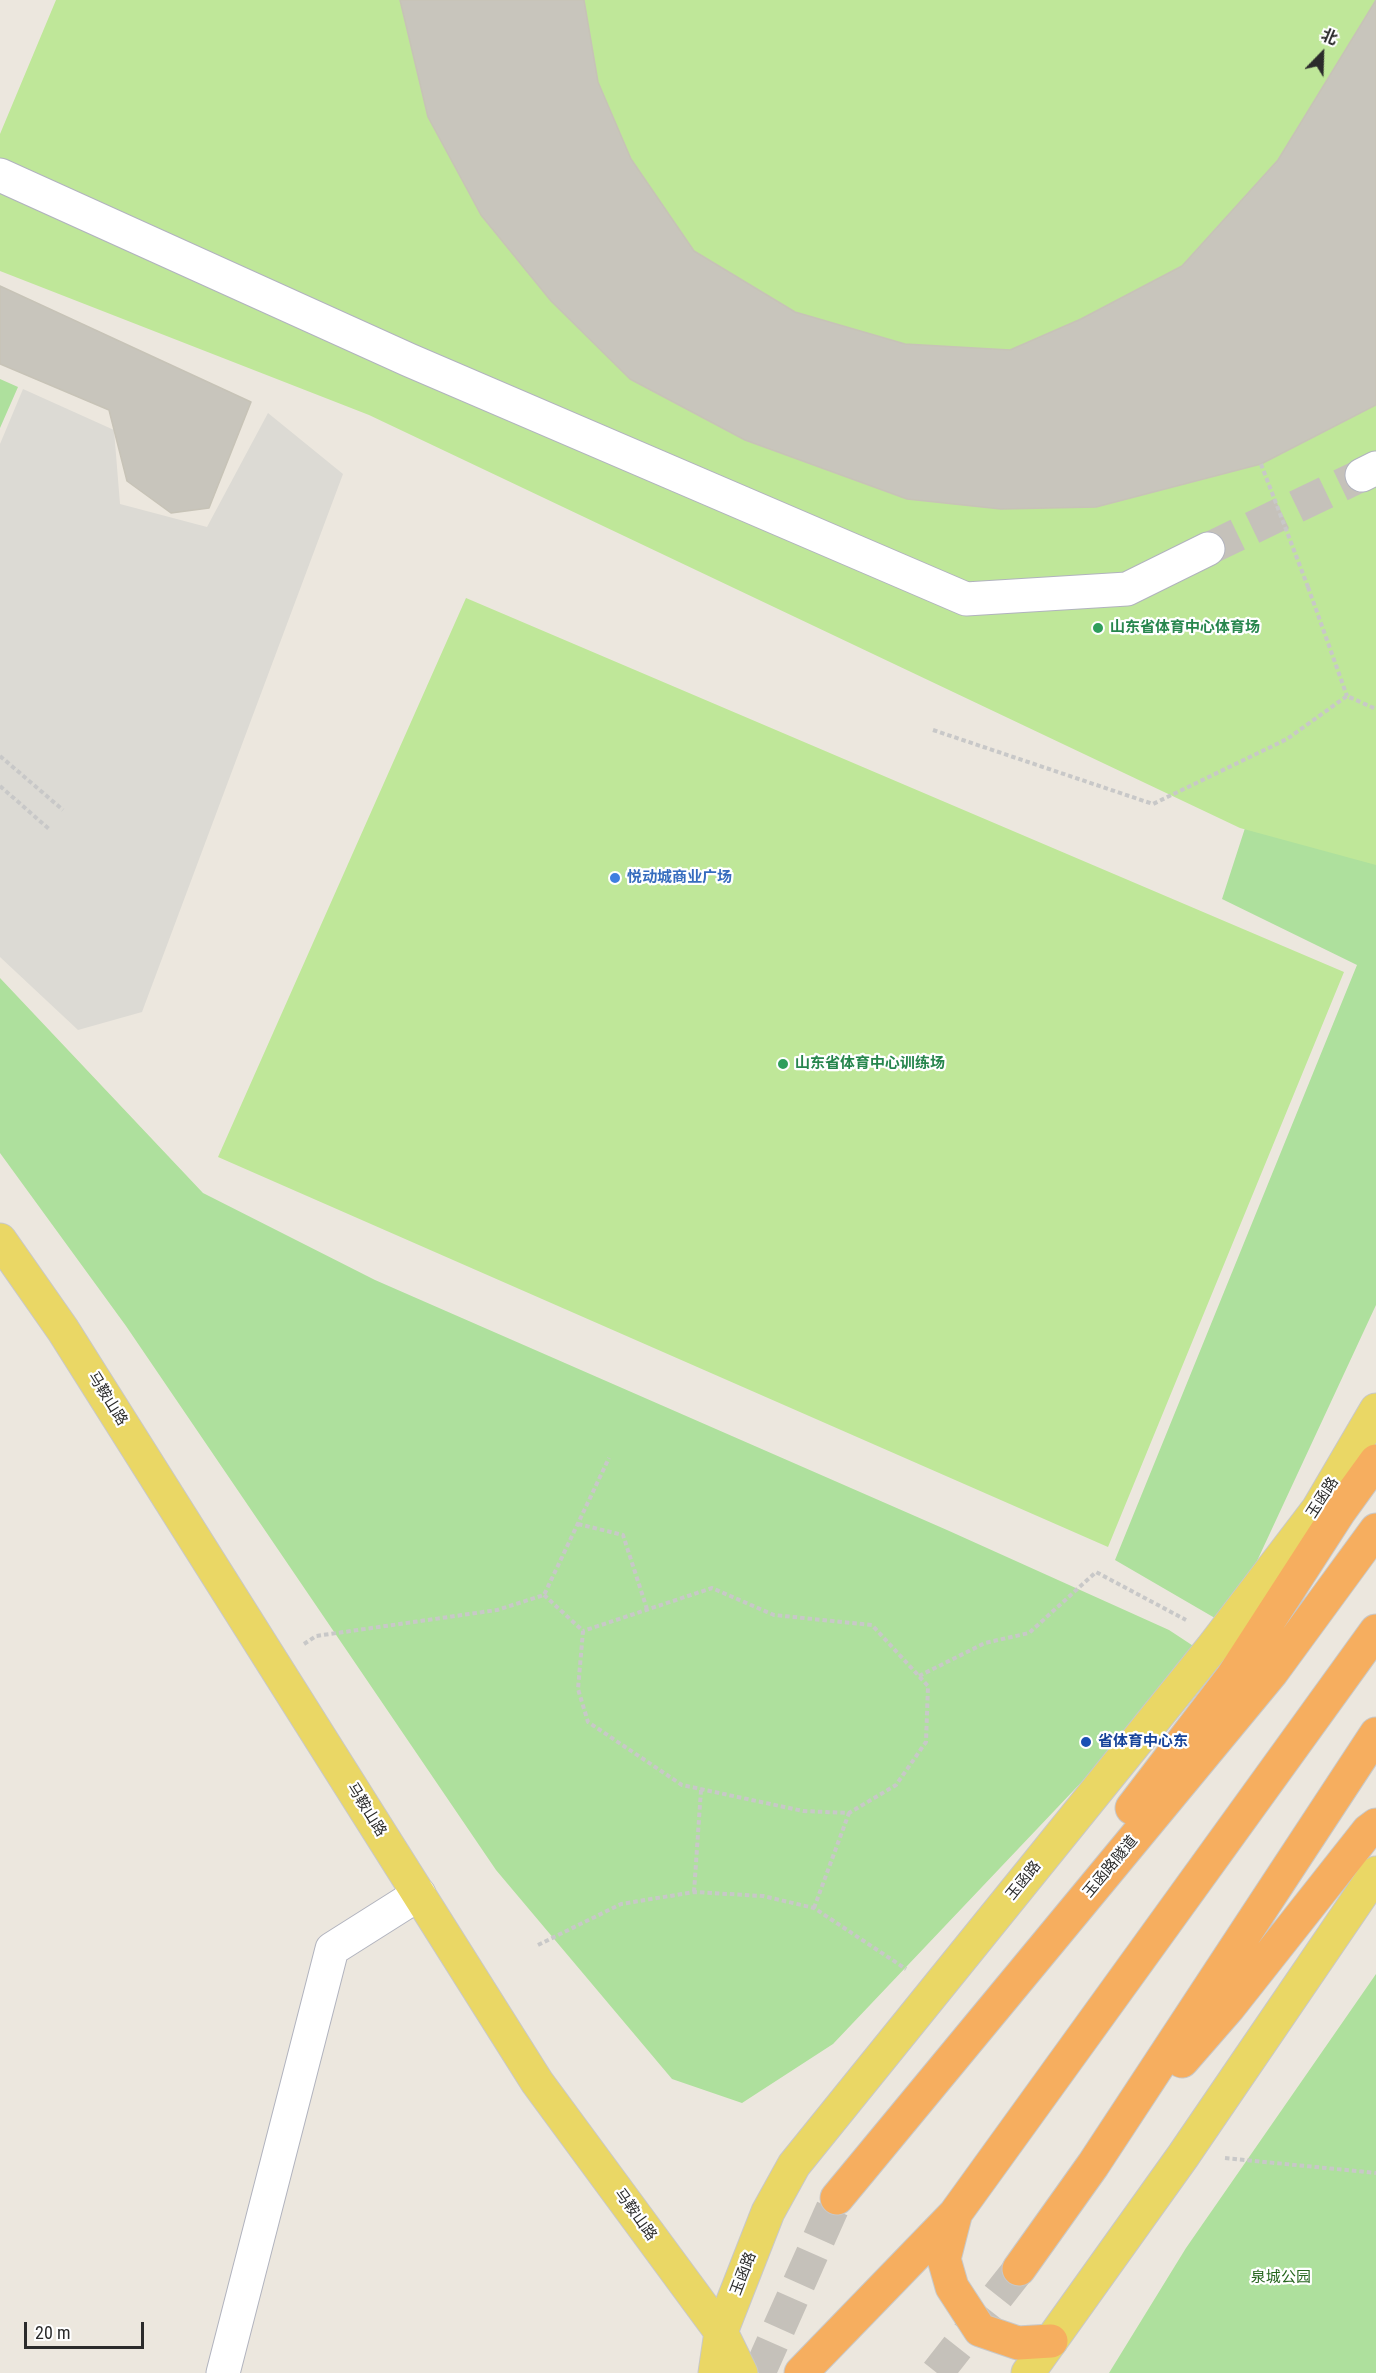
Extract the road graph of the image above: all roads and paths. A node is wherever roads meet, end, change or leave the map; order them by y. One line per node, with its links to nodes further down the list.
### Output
1 (0, 175): 3 (lane)
2 (1261, 464): 4 (path, bridge)
3 (1208, 549)
4 (1347, 696): 5 (path); 6 (path)
5 (1376, 709)
6 (933, 730)
7 (0, 756): 9 (path)
8 (0, 786): 10 (path)
9 (63, 810)
10 (49, 829)
11 (0, 1240): 22 (main road, 马鞍山路)
12 (1376, 1410): 21 (main road, 玉函路)
13 (609, 1458): 15 (path)
14 (1376, 1461): 34 (highway)
15 (578, 1524): 17 (path); 18 (path)
16 (1376, 1530): 34 (highway, 玉函路隧道)
17 (544, 1595): 20 (path); 22 (path)
18 (647, 1610): 20 (path); 23 (path)
19 (1376, 1631): 39 (highway)
20 (583, 1632): 25 (path)
21 (1218, 1639): 23 (path); 33 (main road, 玉函路)
22 (273, 1663): 30 (main road, 马鞍山路)
23 (920, 1676): 26 (path)
24 (1376, 1734): 36 (highway)
25 (701, 1790): 26 (path); 29 (path)
26 (849, 1813): 31 (path)
27 (1376, 1825): 36 (highway)
28 (1376, 1873): 42 (main road)
29 (694, 1892): 31 (path); 32 (path)
30 (419, 1894): 41 (main road, 马鞍山路); 43 (lane)
31 (814, 1908): 33 (path)
32 (538, 1945)
33 (936, 1989): 41 (main road, 玉函路)
34 (907, 2114): 38 (highway, 玉函路隧道)
35 (1225, 2158): 37 (path)
36 (1093, 2165): 40 (highway)
37 (1376, 2173)
38 (837, 2198)
39 (955, 2214): 42 (highway); 46 (highway)
40 (1019, 2269)
41 (721, 2332): 44 (main road, 玉函路); 45 (main road, 马鞍山路)
42 (1051, 2341): 47 (main road)
43 (223, 2373)
44 (715, 2373)
45 (741, 2373)
46 (801, 2373)
47 (1028, 2373)

